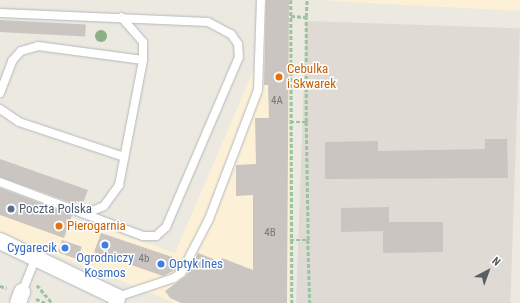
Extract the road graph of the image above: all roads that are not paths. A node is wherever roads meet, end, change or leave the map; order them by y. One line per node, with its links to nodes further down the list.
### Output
1 (261, 0): 13 (lane)
2 (0, 12): 3 (lane)
3 (121, 17): 4 (lane); 9 (lane)
4 (143, 60): 5 (lane); 7 (lane)
5 (0, 93)
6 (0, 109): 7 (lane)
7 (124, 157): 9 (lane)
8 (0, 182): 9 (lane)
9 (86, 213)
10 (0, 242): 11 (street)
11 (36, 257): 12 (lane); 13 (street)
12 (20, 298)
13 (117, 300)

